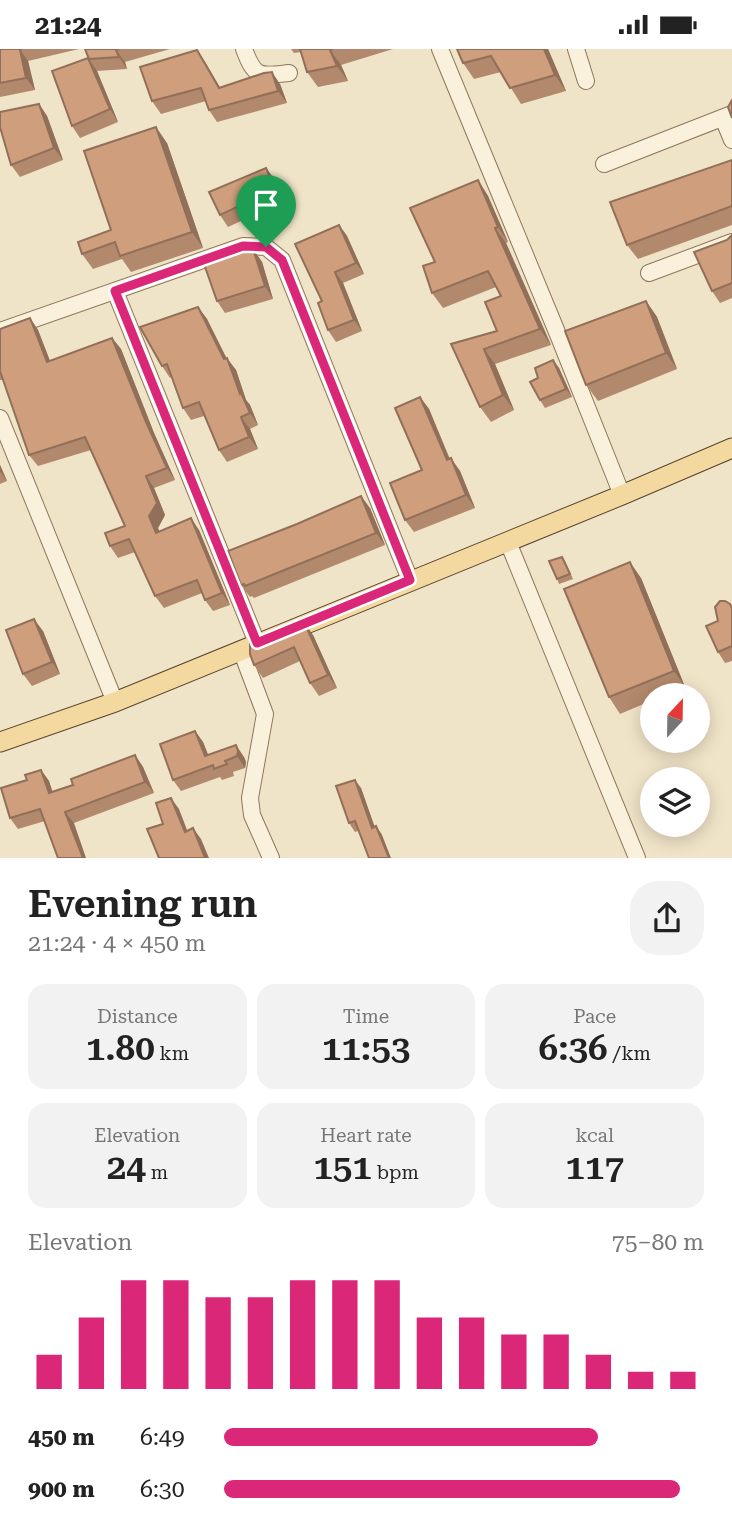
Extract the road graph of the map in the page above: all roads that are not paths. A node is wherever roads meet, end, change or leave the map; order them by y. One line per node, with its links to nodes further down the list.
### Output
1 (244, 49): 4 (street)
2 (440, 49): 15 (street)
3 (576, 49): 5 (street)
4 (289, 73)
5 (586, 81)
6 (727, 116): 7 (street); 8 (street)
7 (732, 140)
8 (604, 164)
9 (732, 242): 10 (street)
10 (649, 274)
11 (115, 291): 12 (street); 17 (street); 18 (street)
12 (0, 331)
13 (0, 418): 19 (street)
14 (732, 448): 15 (main road)
15 (622, 495): 16 (main road)
16 (508, 542): 17 (main road); 22 (street)
17 (410, 580): 18 (main road)
18 (249, 647): 19 (main road); 21 (street)
19 (115, 702): 20 (main road)
20 (0, 742)
21 (271, 858)
22 (636, 858)

